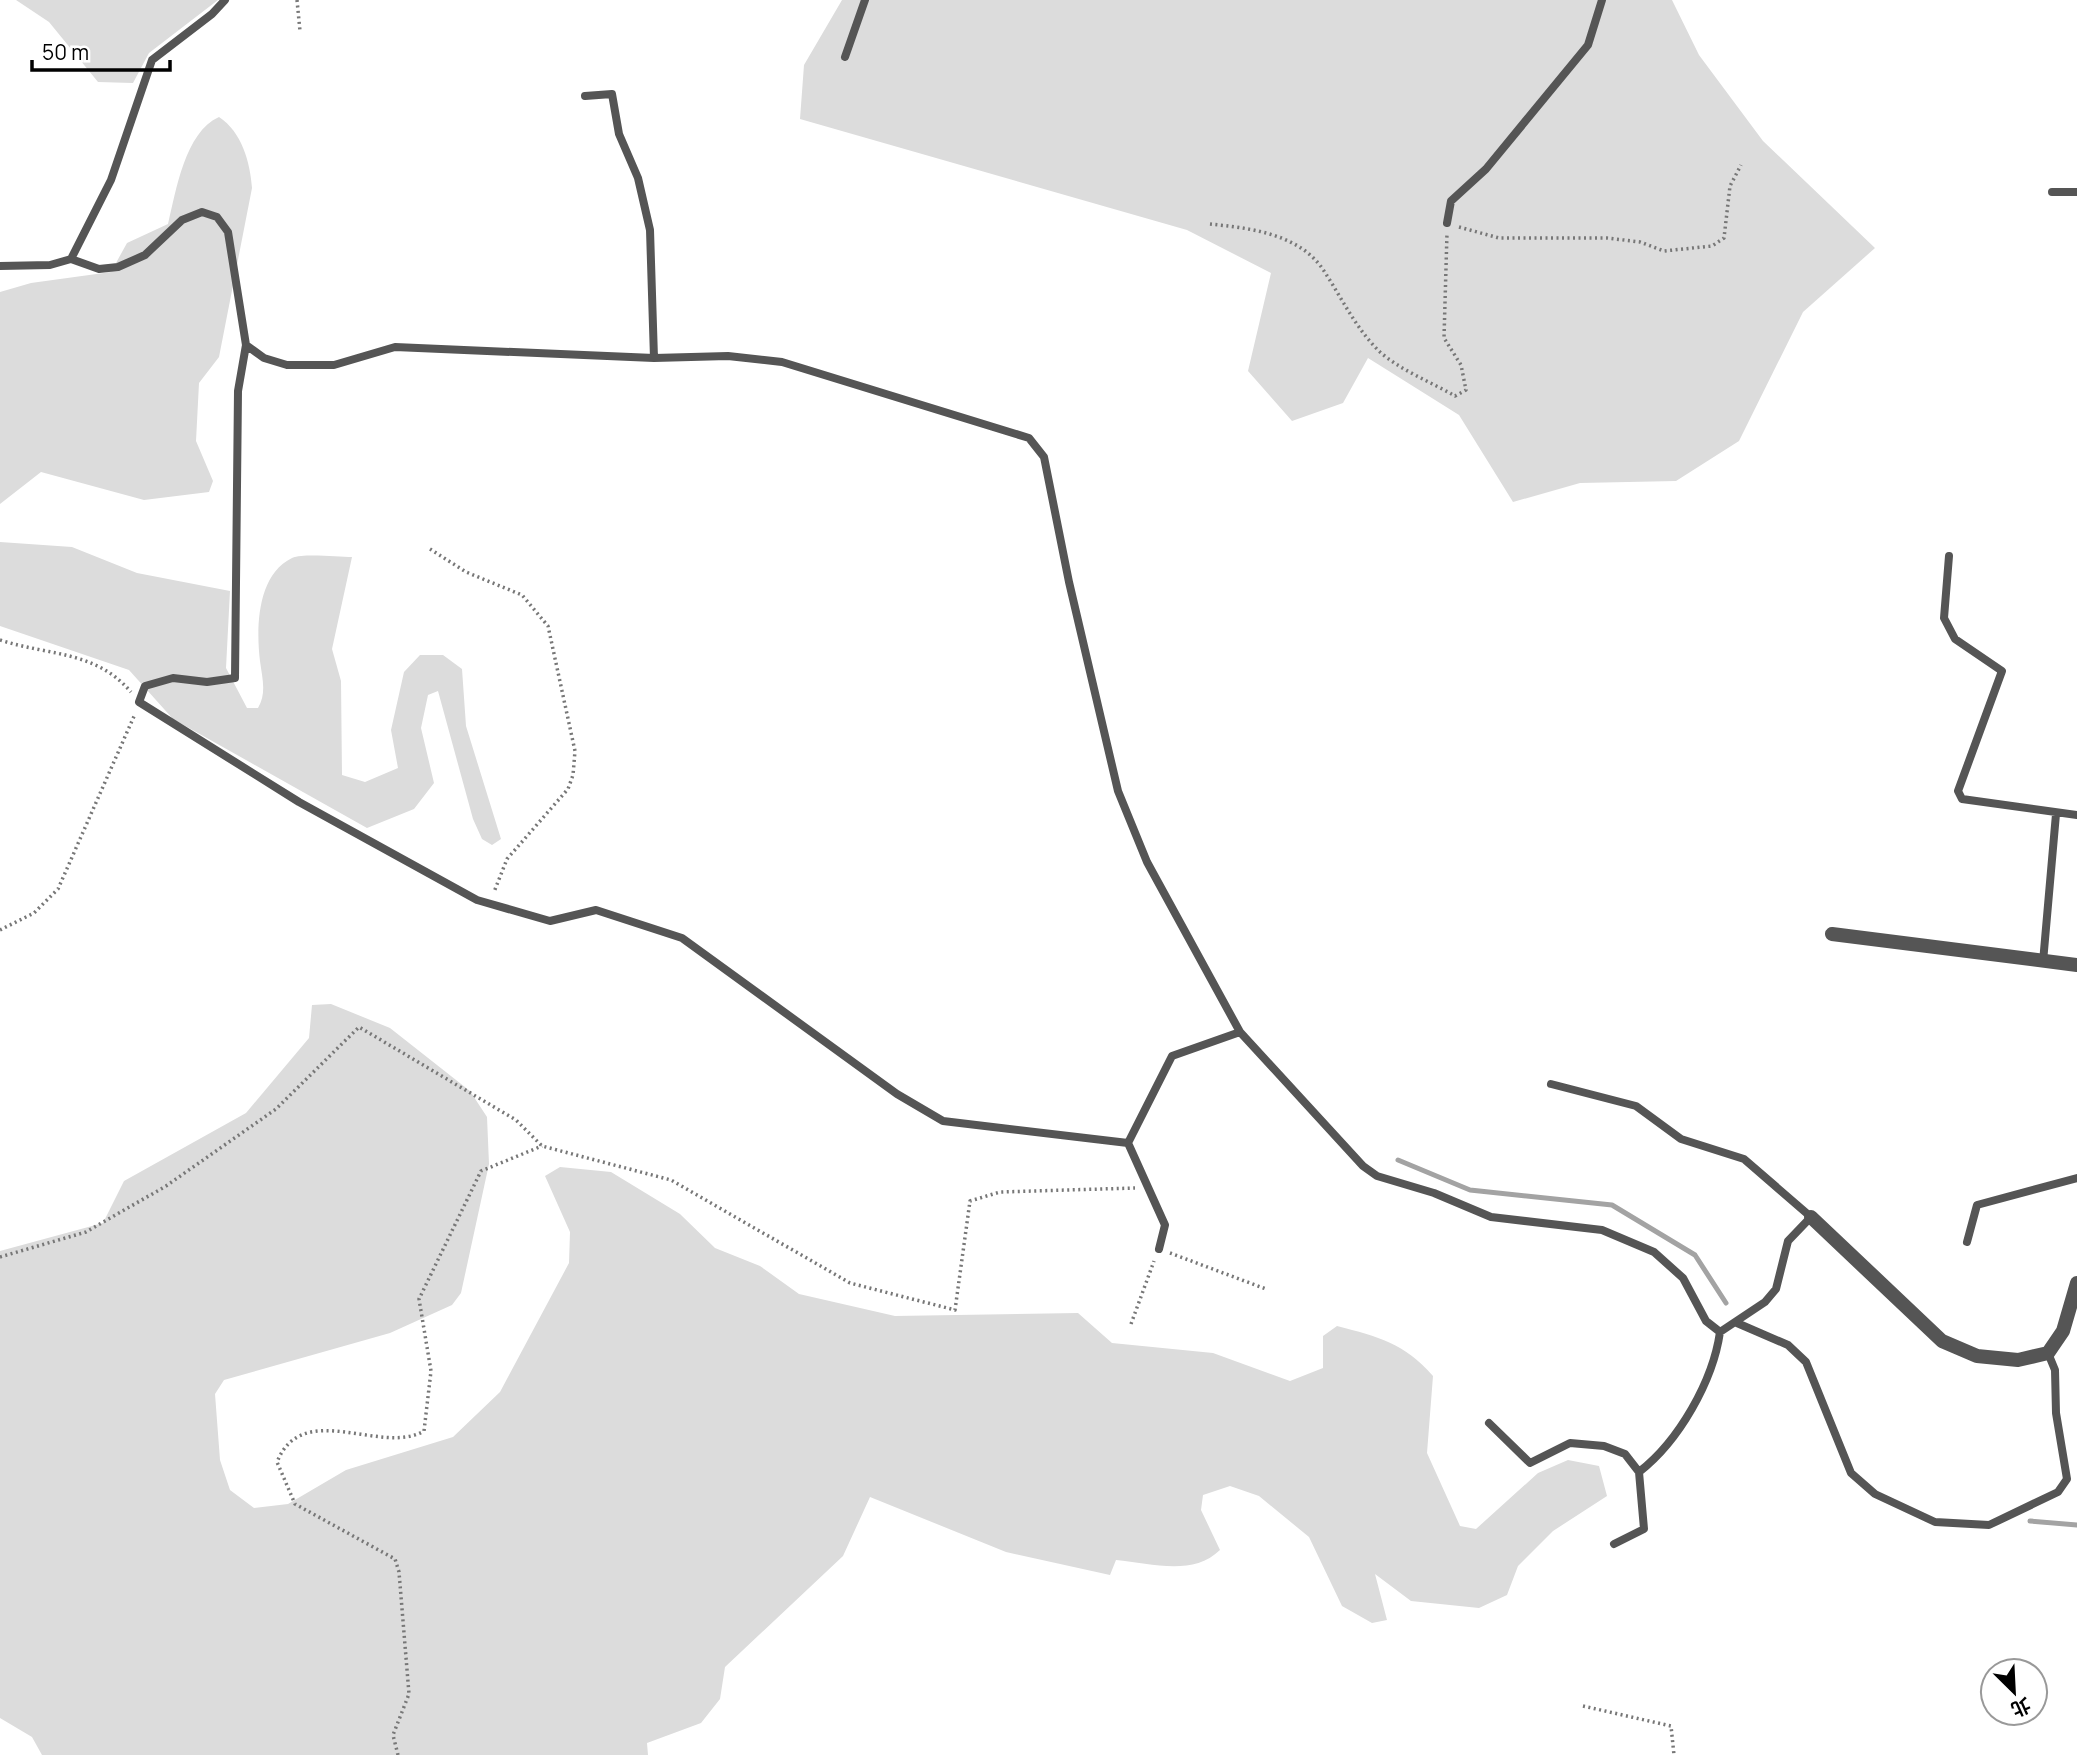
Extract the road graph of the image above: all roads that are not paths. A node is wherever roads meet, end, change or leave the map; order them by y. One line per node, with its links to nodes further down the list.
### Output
1 (225, 0): 9 (lane)
2 (866, 0): 4 (lane)
3 (1602, 0): 8 (lane)
4 (845, 57)
5 (585, 96): 12 (lane)
6 (2052, 192): 7 (lane)
7 (2077, 192)
8 (1447, 223)
9 (71, 259): 10 (lane); 11 (lane)
10 (0, 266)
11 (246, 345): 12 (lane); 21 (lane)
12 (654, 358): 19 (lane)
13 (1949, 555): 14 (lane)
14 (2056, 814): 15 (lane); 17 (lane)
15 (2077, 815)
16 (1832, 934): 17 (street)
17 (2043, 962): 18 (street)
18 (2077, 965)
19 (1240, 1031): 21 (lane); 28 (lane)
20 (1550, 1084): 23 (lane)
21 (1128, 1143): 25 (lane)
22 (2077, 1178): 24 (lane)
23 (1811, 1217): 27 (lane); 29 (street)
24 (1966, 1242)
25 (1159, 1249)
26 (2077, 1283): 29 (street)
27 (1737, 1323): 28 (lane); 29 (lane)
28 (1720, 1332): 31 (lane)
29 (2049, 1353)
30 (1489, 1423): 31 (lane)
31 (1639, 1472): 32 (lane)
32 (1614, 1544)

